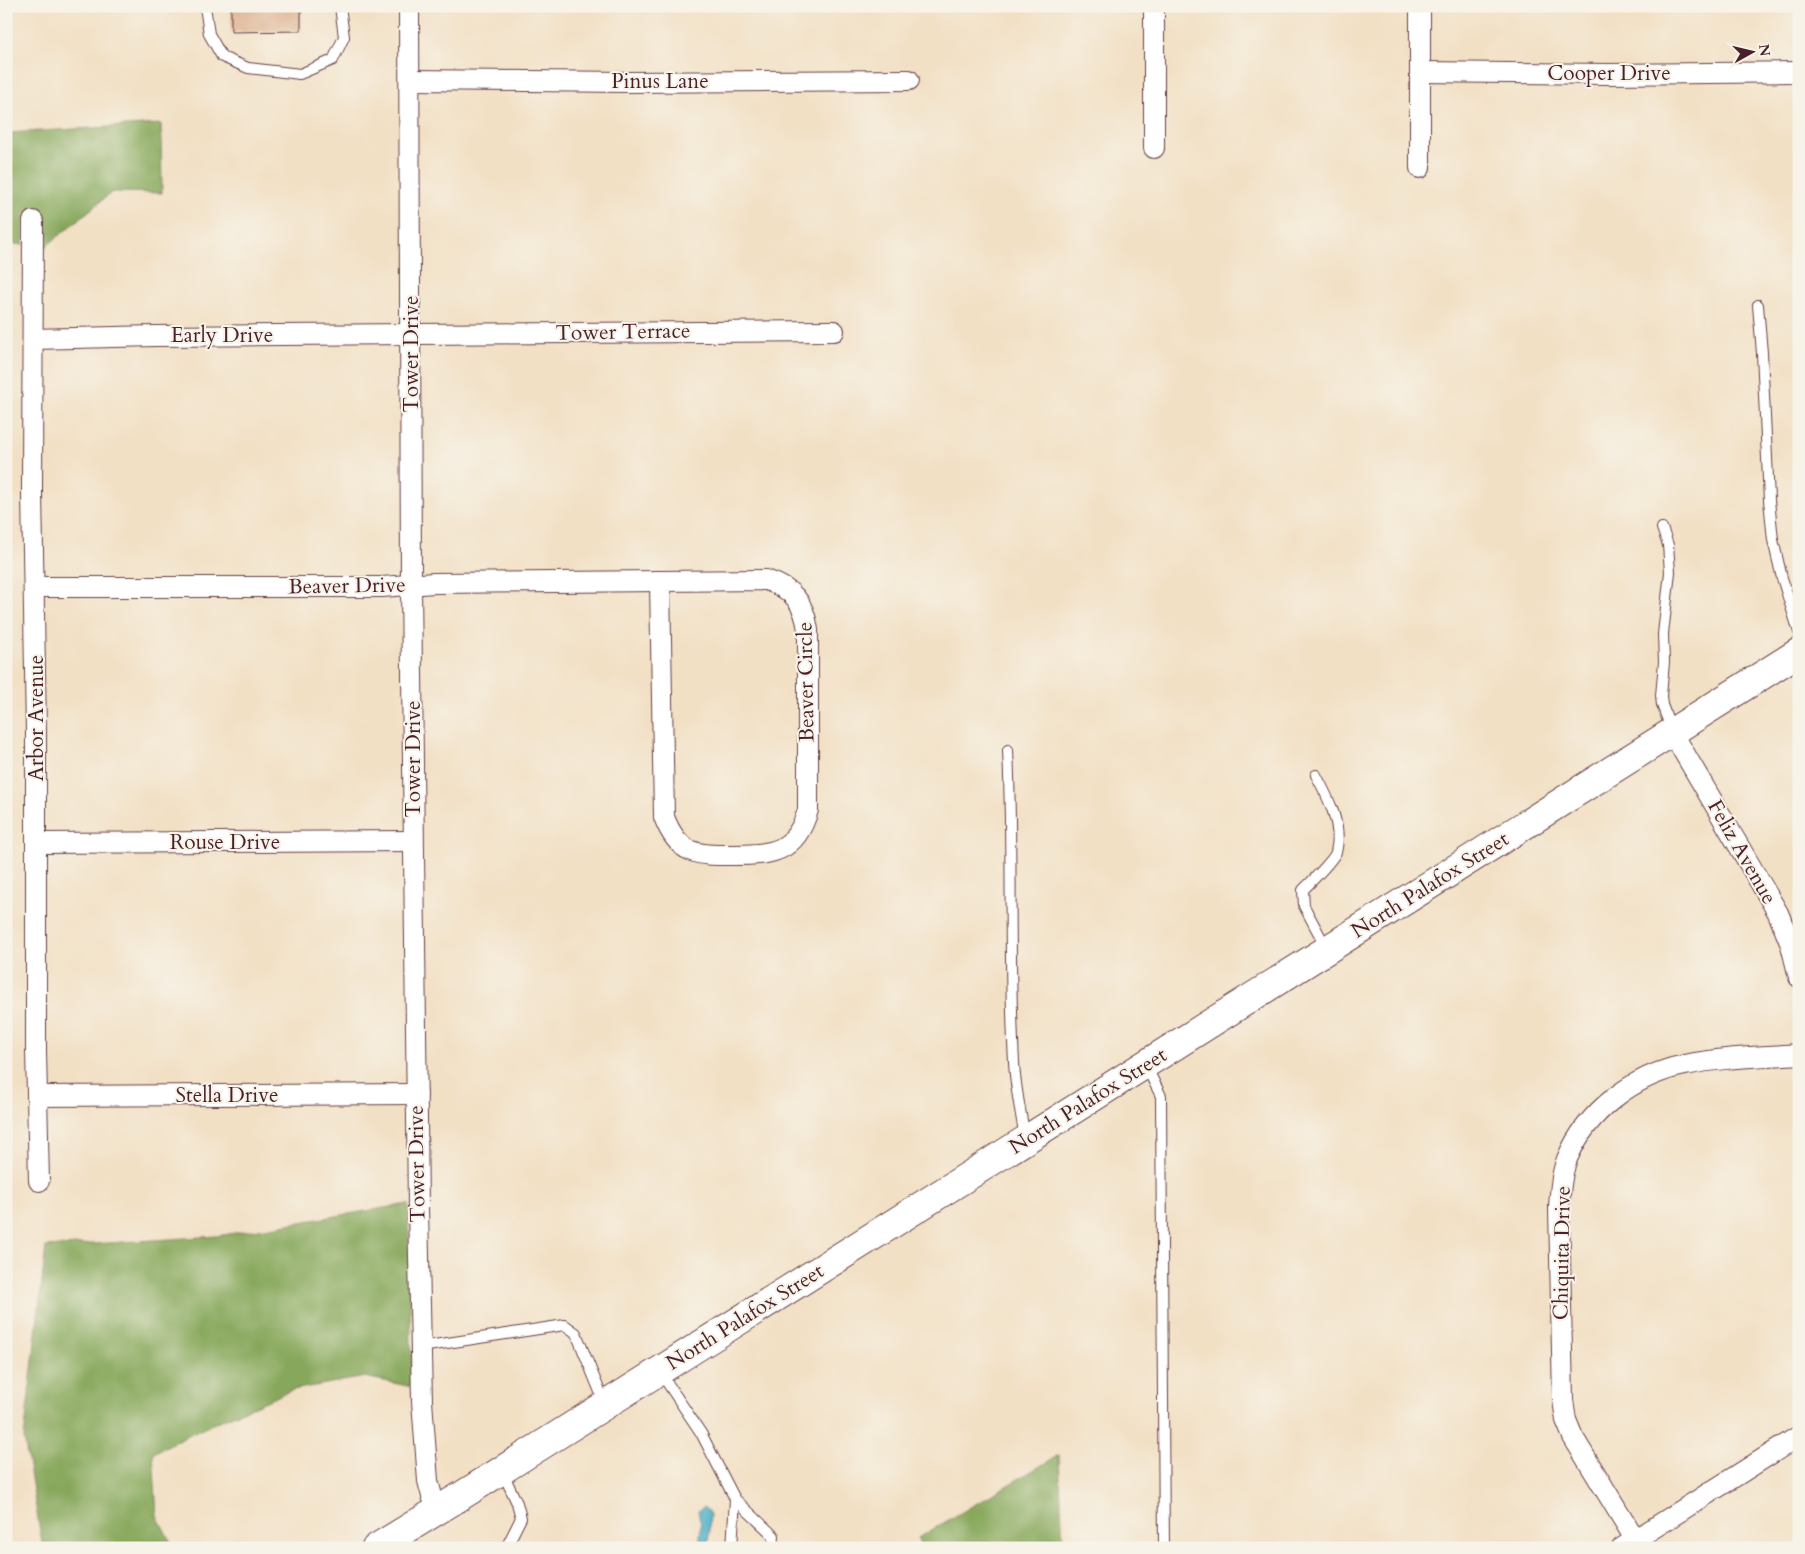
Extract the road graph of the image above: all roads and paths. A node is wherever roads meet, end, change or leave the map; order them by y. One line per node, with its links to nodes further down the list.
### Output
1 (205, 6): 2 (lane)
2 (340, 6)
3 (409, 6): 8 (street, Tower Drive)
4 (1154, 6): 10 (street)
5 (1420, 6): 6 (street)
6 (1420, 72): 7 (street, Cooper Drive); 11 (street)
7 (1799, 72)
8 (410, 80): 9 (street, Pinus Lane); 15 (street, Tower Drive)
9 (909, 80)
10 (1154, 148)
11 (1420, 168)
12 (33, 221): 16 (street, Arbor Avenue)
13 (1758, 305): 21 (lane)
14 (834, 331): 15 (street, Tower Terrace)
15 (411, 334): 16 (street, Early Drive); 19 (street, Tower Drive)
16 (33, 339): 20 (street, Arbor Avenue)
17 (1662, 528): 23 (lane)
18 (660, 581): 18 (street, Beaver Circle); 19 (street, Beaver Drive)
19 (411, 585): 20 (street, Beaver Drive); 26 (street, Tower Drive)
20 (34, 587): 27 (street, Arbor Avenue)
21 (1799, 632)
22 (1799, 652): 23 (main road, North Palafox Street)
23 (1672, 732): 28 (main road, North Palafox Street); 29 (street, Feliz Avenue)
24 (1008, 750): 34 (lane)
25 (1316, 775): 28 (lane)
26 (413, 841): 27 (street, Rouse Drive); 32 (street, Tower Drive)
27 (36, 843): 33 (street, Arbor Avenue)
28 (1328, 950): 31 (main road, North Palafox Street)
29 (1799, 977)
30 (1799, 1054): 43 (street, Chiquita Drive)
31 (1145, 1065): 34 (main road, North Palafox Street); 48 (lane)
32 (417, 1094): 33 (street, Stella Drive); 36 (street, Tower Drive)
33 (38, 1096): 35 (street, Arbor Avenue)
34 (1025, 1140): 37 (main road, North Palafox Street)
35 (39, 1180)
36 (421, 1347): 38 (lane); 42 (street, Tower Drive)
37 (660, 1371): 38 (main road, North Palafox Street); 41 (lane)
38 (606, 1405): 40 (main road, North Palafox Street)
39 (1799, 1436): 43 (street)
40 (502, 1470): 42 (main road, North Palafox Street); 45 (lane)
41 (735, 1499): 46 (lane); 47 (lane)
42 (439, 1509): 44 (main road, North Palafox Street)
43 (1629, 1544)
44 (376, 1548)
45 (506, 1548)
46 (732, 1548)
47 (773, 1548)
48 (1164, 1548)

